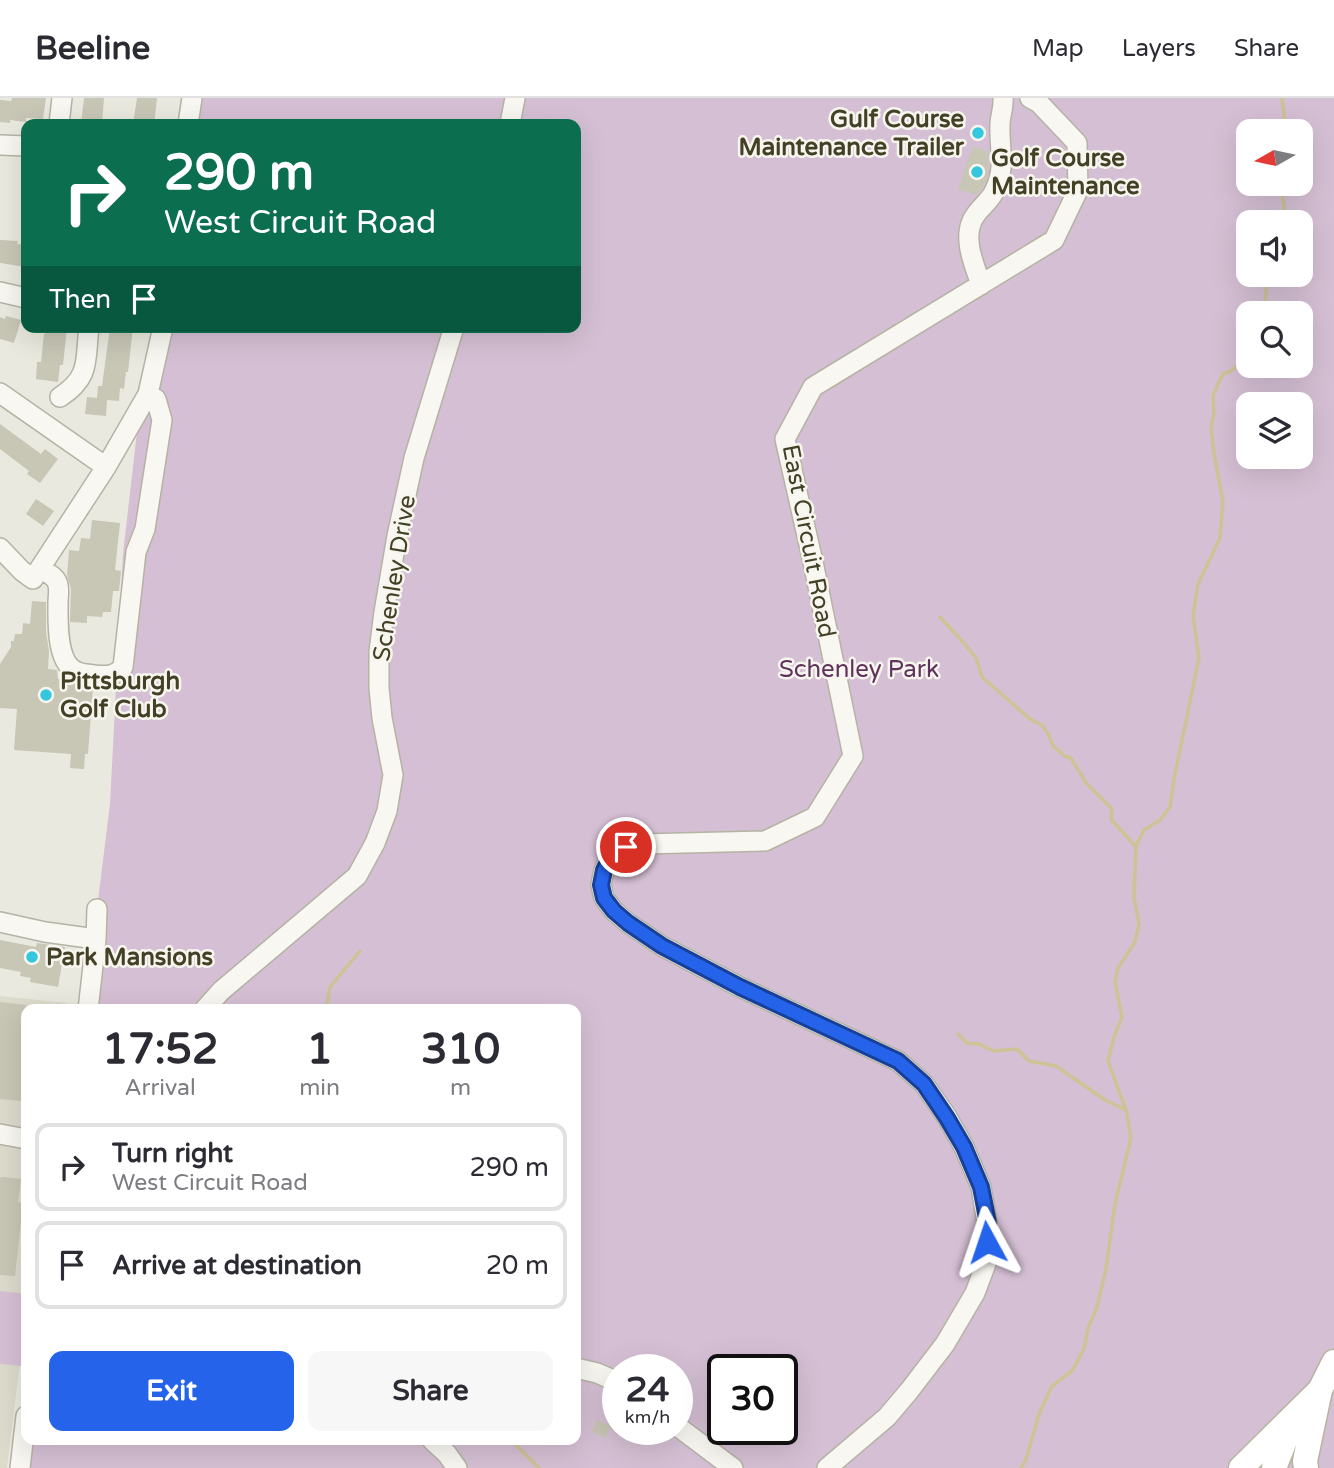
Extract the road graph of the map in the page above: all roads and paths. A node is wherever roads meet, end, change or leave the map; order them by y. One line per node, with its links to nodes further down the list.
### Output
1 (62, 98): 6 (street)
2 (192, 98): 7 (street)
3 (515, 98): 8 (street)
4 (1003, 98): 11 (street)
5 (1030, 98): 11 (street, East Circuit Road)
6 (60, 119)
7 (189, 119)
8 (511, 119)
9 (0, 145): 10 (street)
10 (21, 146)
11 (981, 285): 40 (street, East Circuit Road)
12 (0, 292): 13 (street)
13 (21, 297)
14 (88, 333): 19 (street)
15 (162, 333): 18 (street)
16 (452, 333): 27 (street, Schenley Drive)
17 (0, 393): 20 (street)
18 (148, 394): 20 (street); 22 (street)
19 (60, 397)
20 (106, 467): 22 (street)
21 (0, 548): 22 (street)
22 (36, 574)
23 (97, 909): 25 (street)
24 (0, 922): 25 (street)
25 (96, 939): 26 (street)
26 (89, 1004)
27 (209, 1004)
28 (0, 1134): 29 (street)
29 (21, 1138)
30 (1334, 1362): 33 (main road)
31 (581, 1369): 32 (street)
32 (602, 1375)
33 (1312, 1405): 41 (main road); 42 (main road); 43 (main road); 44 (main road)
34 (693, 1438): 39 (street)
35 (23, 1445): 37 (street)
36 (437, 1445): 38 (street)
37 (20, 1468)
38 (457, 1468)
39 (733, 1468)
40 (827, 1468)
41 (1241, 1468)
42 (1274, 1468)
43 (1291, 1468)
44 (1306, 1468)

